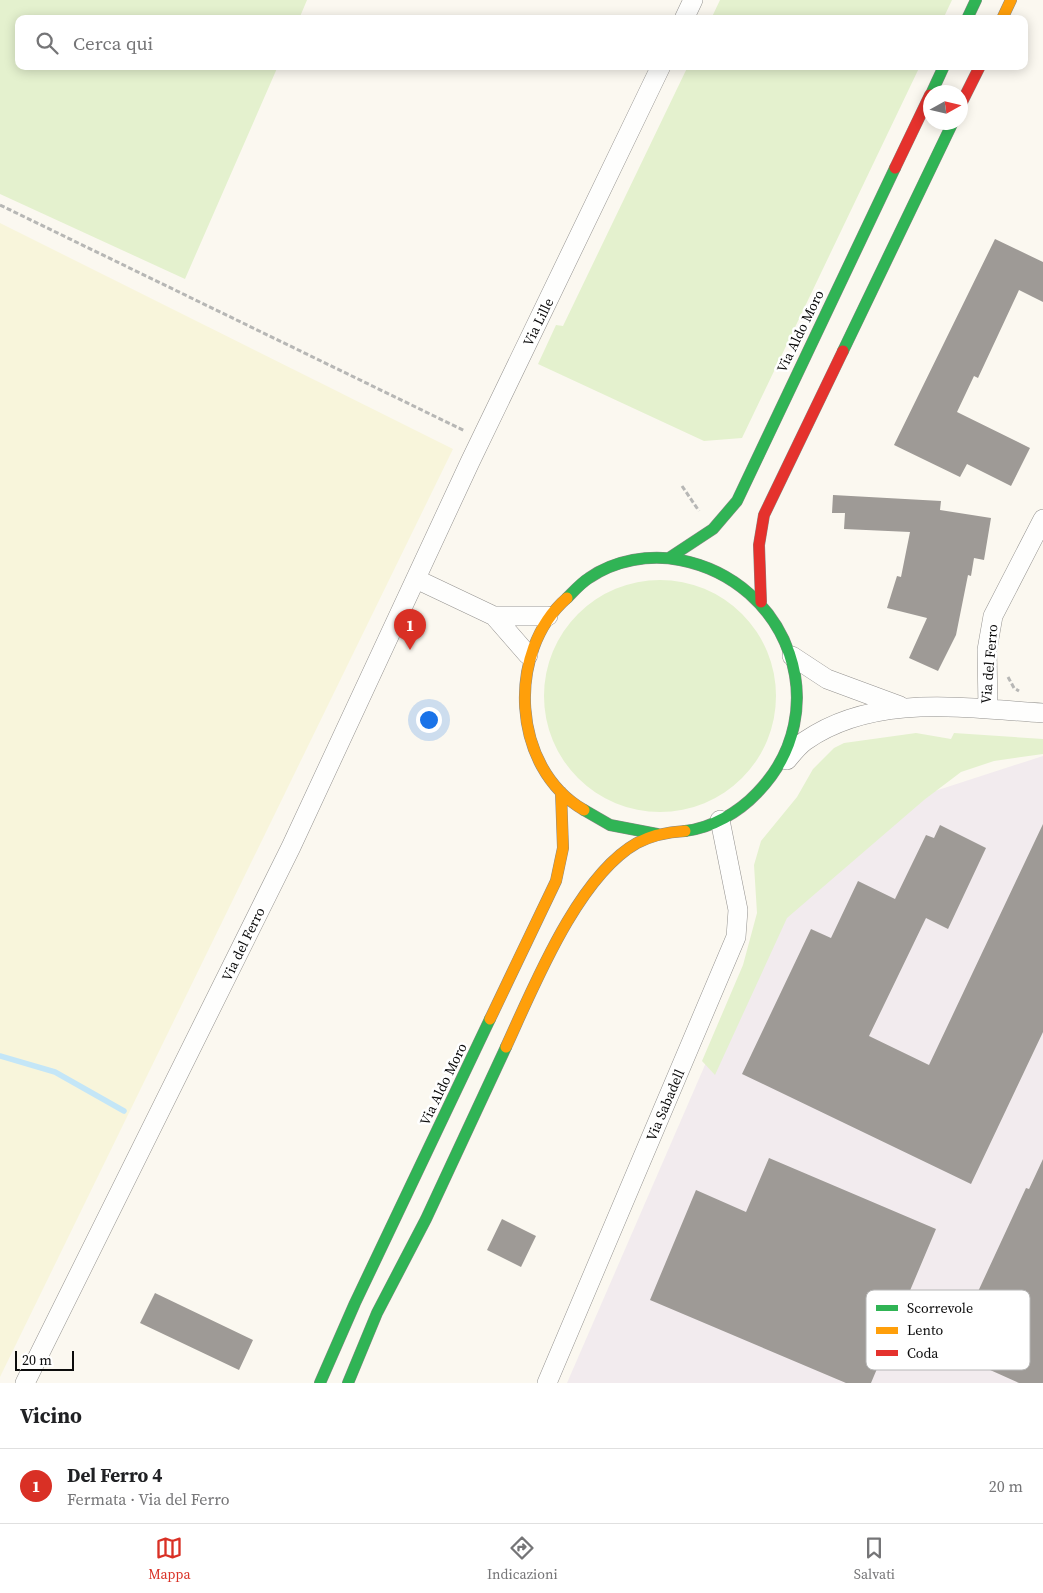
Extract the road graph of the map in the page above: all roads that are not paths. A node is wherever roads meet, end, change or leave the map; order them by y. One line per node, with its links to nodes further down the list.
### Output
1 (693, 0): 4 (street)
2 (976, 0): 5 (main road)
3 (1011, 0): 6 (main road)
4 (686, 15)
5 (969, 15)
6 (1004, 15)
7 (659, 70): 16 (street, Via Lille)
8 (942, 70): 10 (main road, Via Aldo Moro)
9 (978, 70): 11 (main road)
10 (935, 85)
11 (968, 90)
12 (923, 111): 15 (main road, Via Aldo Moro)
13 (949, 130): 17 (main road)
14 (1043, 519): 23 (street, Via del Ferro)
15 (669, 558): 17 (main road, Via Aldo Moro); 19 (main road, Via Aldo Moro)
16 (416, 579): 18 (street); 29 (street, Via del Ferro)
17 (761, 602): 21 (main road, Via Aldo Moro)
18 (494, 616): 19 (street); 20 (street)
19 (548, 616): 20 (main road, Via Aldo Moro)
20 (528, 655): 26 (main road, Via Aldo Moro)
21 (792, 656): 22 (street, Via del Ferro); 25 (main road, Via Aldo Moro)
22 (903, 707): 23 (street, Via del Ferro); 25 (street, Via del Ferro)
23 (988, 709): 24 (street)
24 (1043, 713)
25 (772, 776): 27 (main road, Via Aldo Moro)
26 (561, 792): 28 (main road, Via Aldo Moro); 30 (main road, Via Aldo Moro)
27 (720, 820): 28 (main road, Via Aldo Moro); 32 (street, Via Sabadell)
28 (657, 834): 31 (main road, Via Aldo Moro)
29 (25, 1383)
30 (320, 1383)
31 (348, 1383)
32 (547, 1383)

